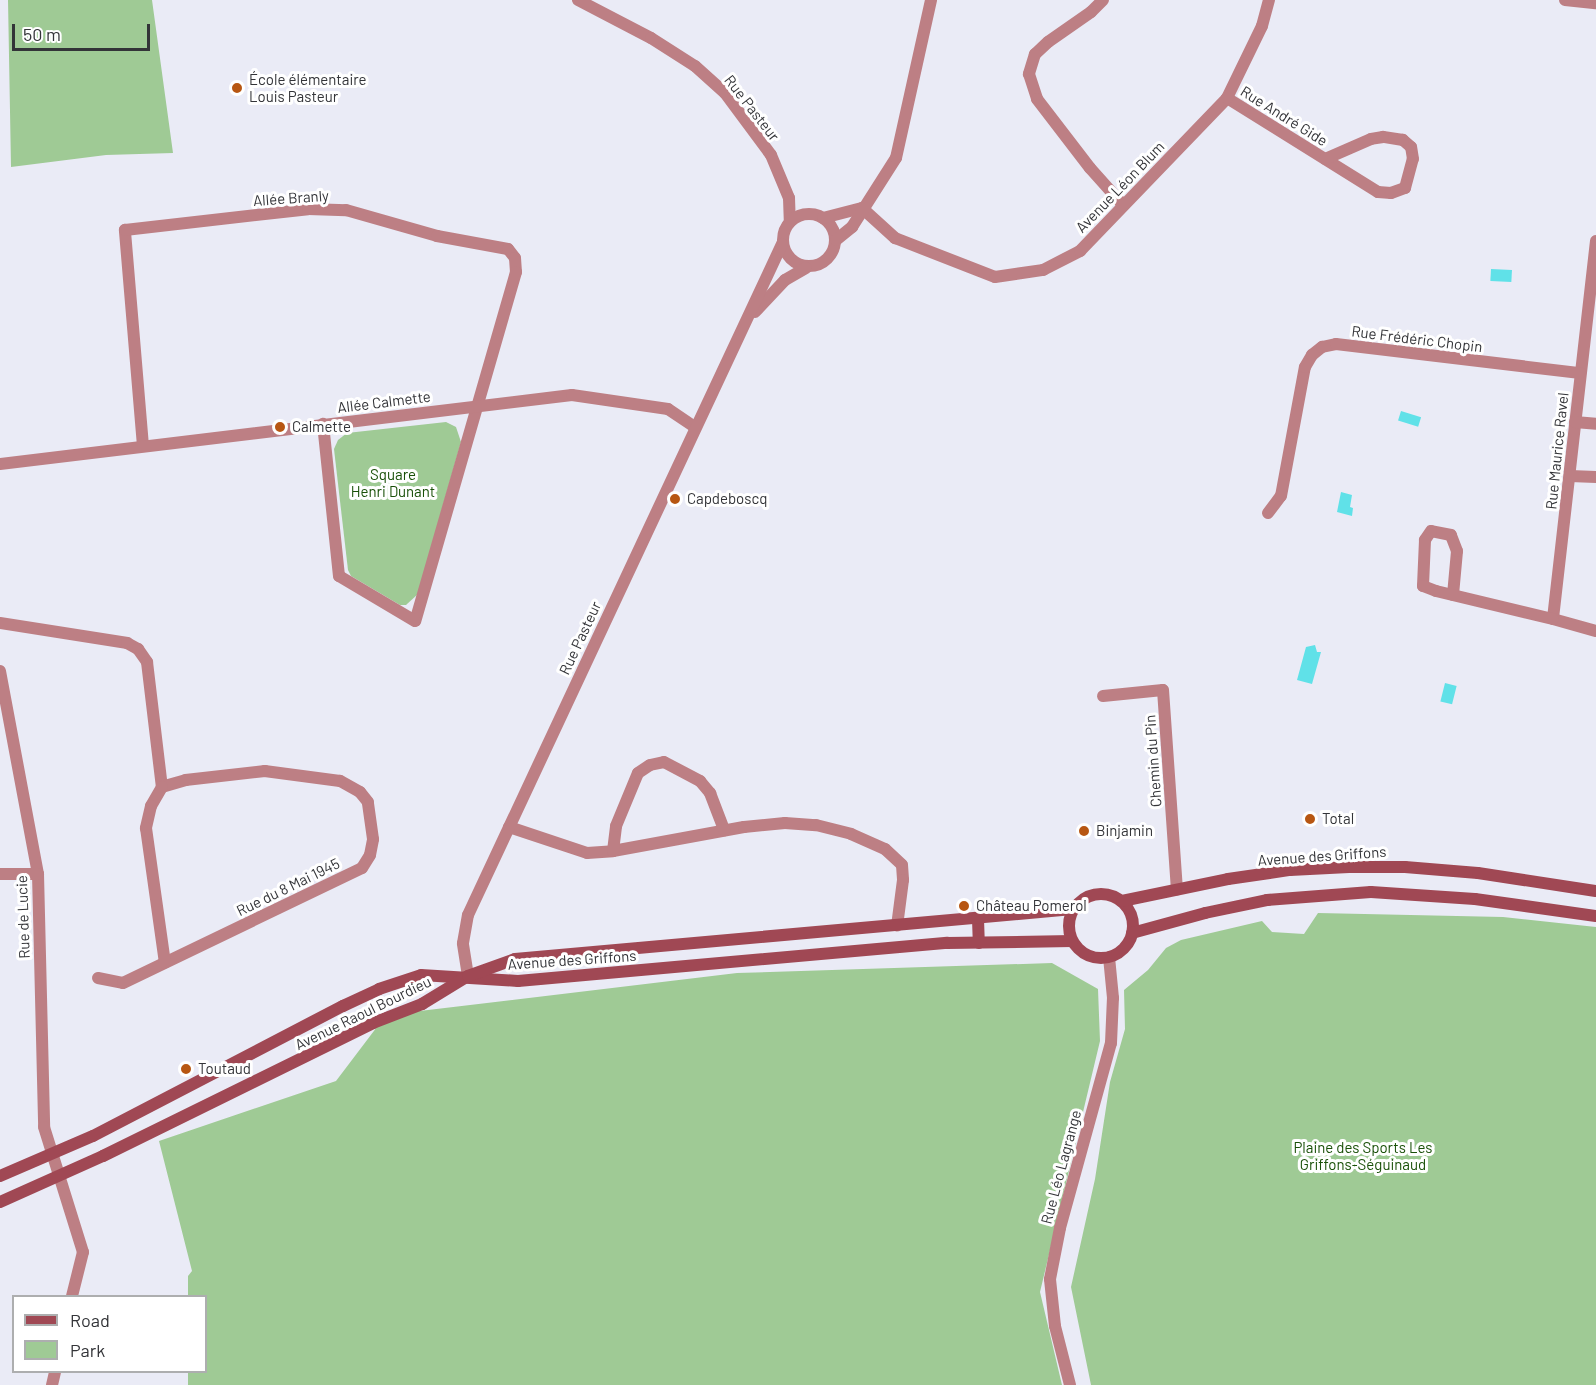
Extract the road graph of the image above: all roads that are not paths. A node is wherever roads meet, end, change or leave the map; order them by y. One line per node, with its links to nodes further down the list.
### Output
1 (578, 0): 9 (street, Rue Pasteur)
2 (931, 0): 11 (street)
3 (1103, 0): 10 (street)
4 (1269, 0): 7 (street, Avenue Léon Blum)
5 (1565, 0): 6 (street)
6 (1596, 3)
7 (1227, 98): 8 (street, Rue André Gide); 10 (street, Avenue Léon Blum)
8 (1325, 159): 8 (street, Rue André Gide)
9 (789, 198): 12 (street, Rue Pasteur); 14 (street, Rue Pasteur)
10 (1123, 205): 11 (street, Avenue Léon Blum)
11 (862, 208): 13 (street); 15 (street)
12 (807, 214): 13 (street); 14 (street)
13 (823, 218): 15 (street)
14 (790, 222): 17 (street)
15 (836, 240): 18 (street)
16 (1596, 241): 19 (street, Rue Maurice Ravel)
17 (782, 244): 18 (street); 20 (street, Rue Pasteur)
18 (806, 268): 20 (street, Rue Pasteur)
19 (1594, 275): 21 (street, Rue Maurice Ravel)
20 (748, 320): 26 (street, Rue Pasteur)
21 (1580, 373): 23 (street, Rue Maurice Ravel); 31 (street, Rue Frédéric Chopin)
22 (478, 405): 24 (street, Allée Calmette); 24 (street); 26 (street, Allée Calmette); 27 (street, Allée Branly)
23 (1575, 422): 25 (street); 29 (street, Rue Maurice Ravel)
24 (323, 424): 27 (street, Allée Calmette)
25 (1596, 424)
26 (695, 428): 39 (street, Rue Pasteur)
27 (143, 446): 28 (street, Allée Calmette)
28 (0, 464)
29 (1570, 476): 30 (street); 33 (street, Rue Maurice Ravel)
30 (1596, 477)
31 (1268, 513)
32 (1453, 595): 32 (street); 33 (street)
33 (1553, 619): 35 (street)
34 (0, 623): 38 (street)
35 (1596, 631)
36 (0, 671): 43 (street, Rue de Lucie)
37 (1103, 696): 44 (street, Chemin du Pin)
38 (162, 787): 55 (street); 55 (street, Rue du 8 Mai 1945)
39 (509, 827): 41 (street); 56 (street, Rue Pasteur)
40 (724, 830): 41 (street); 41 (street); 50 (street)
41 (613, 851)
42 (0, 874): 43 (street)
43 (38, 874): 58 (street, Rue de Lucie)
44 (1177, 890): 45 (street, Avenue des Griffons); 46 (street, Avenue des Griffons)
45 (1596, 891)
46 (1122, 901): 47 (street); 51 (street)
47 (1073, 909): 49 (street, Avenue des Griffons); 52 (street)
48 (1596, 916): 51 (street)
49 (978, 919): 50 (street, Avenue des Griffons); 53 (street)
50 (897, 926): 56 (street, Avenue des Griffons)
51 (1132, 933): 54 (street)
52 (1072, 941): 53 (street, Avenue des Griffons); 54 (street)
53 (979, 943): 56 (street, Avenue des Griffons)
54 (1109, 957): 62 (street, Rue Léo Lagrange)
55 (165, 963): 57 (street, Rue du 8 Mai 1945)
56 (468, 976): 58 (street, Avenue Raoul Bourdieu); 58 (street, Avenue Raoul Bourdieu)
57 (98, 978)
58 (56, 1163): 59 (street, Avenue Raoul Bourdieu); 60 (street, Avenue Raoul Bourdieu); 61 (street, Rue de Lucie)
59 (0, 1176)
60 (0, 1202)
61 (72, 1295)
62 (1070, 1385)

